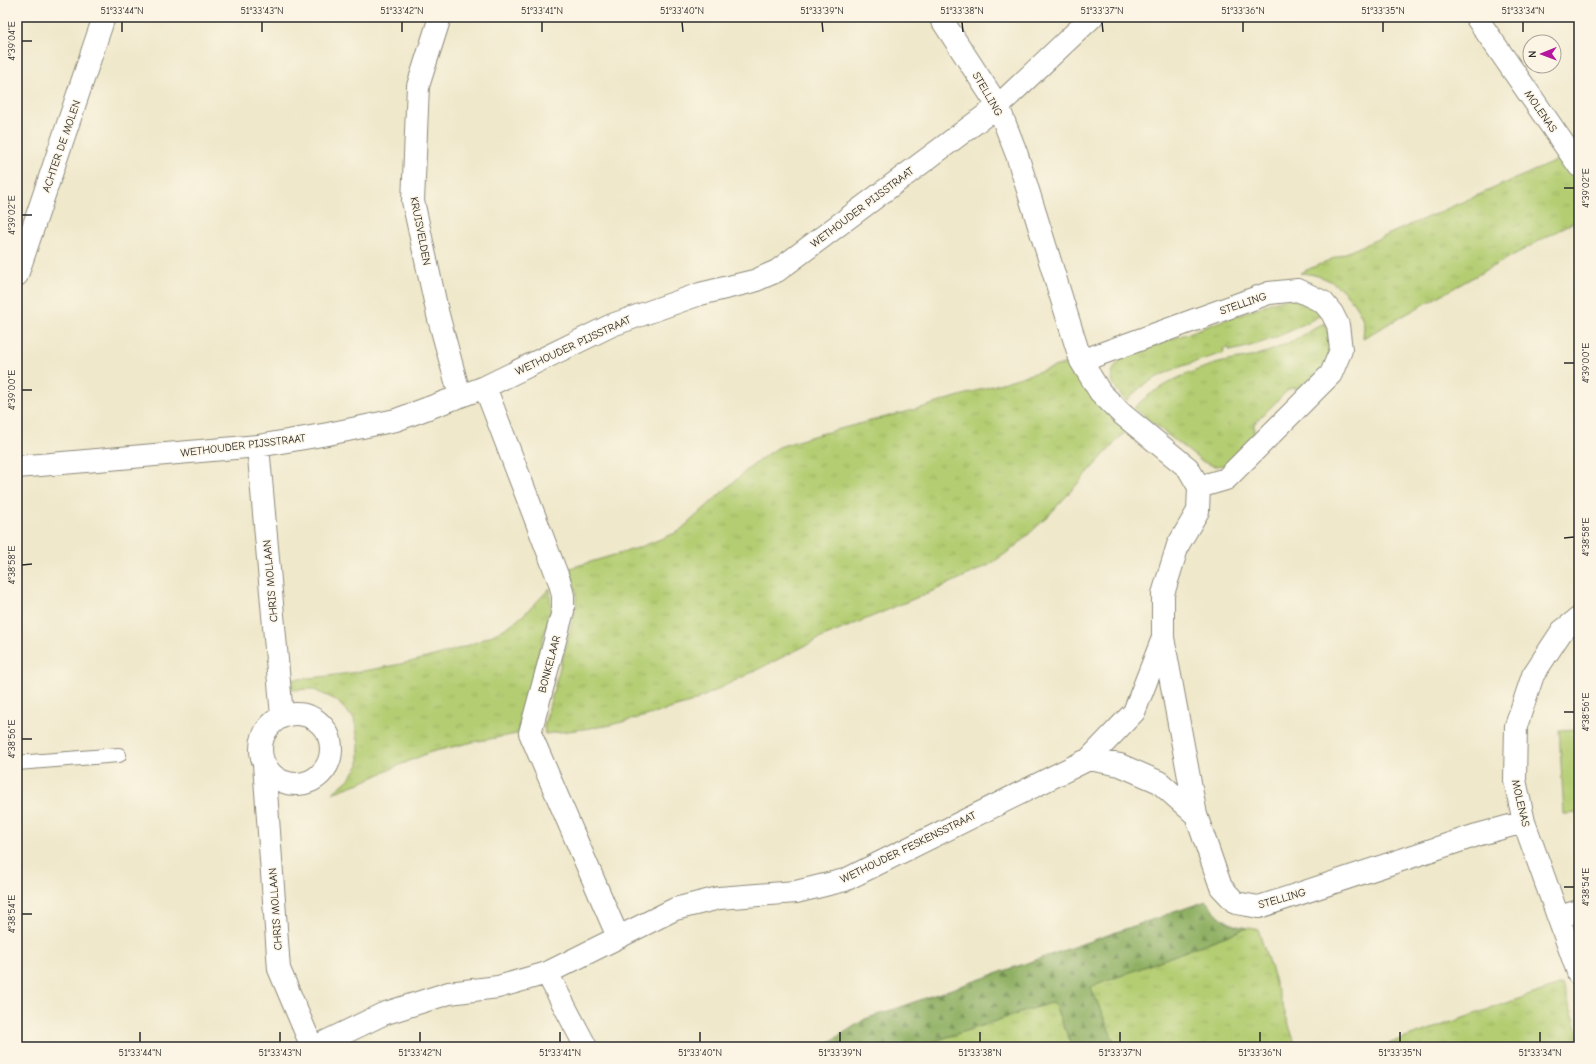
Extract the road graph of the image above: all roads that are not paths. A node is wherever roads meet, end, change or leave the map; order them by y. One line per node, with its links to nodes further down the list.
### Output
1 (104, 17): 8 (street, ACHTER DE MOLEN)
2 (440, 17): 11 (street, KRUISVELDEN)
3 (940, 17): 6 (street, STELLING)
4 (1092, 17): 6 (street, WETHOUDER PIJSSTRAAT)
5 (1476, 17): 7 (street, MOLENAS)
6 (998, 106): 9 (street, STELLING); 10 (street, WETHOUDER PIJSSTRAAT)
7 (1579, 166)
8 (17, 275)
9 (1081, 361): 14 (street, STELLING); 14 (street, STELLING)
10 (485, 387): 11 (street, WETHOUDER PIJSSTRAAT); 26 (street, BONKELAAR)
11 (460, 396): 12 (street, WETHOUDER PIJSSTRAAT)
12 (258, 446): 13 (street, WETHOUDER PIJSSTRAAT); 17 (street, CHRIS MOLLAAN)
13 (17, 467)
14 (1199, 487): 16 (street, STELLING)
15 (1579, 618): 23 (street, MOLENAS)
16 (1163, 638): 19 (street, STELLING); 22 (street, STELLING)
17 (282, 716): 21 (street, CHRIS MOLLAAN); 21 (street)
18 (120, 755): 20 (lane)
19 (1089, 759): 22 (street); 26 (street, WETHOUDER FESKENSSTRAAT)
20 (17, 764)
21 (264, 764): 29 (street, CHRIS MOLLAAN)
22 (1196, 815): 23 (street, STELLING)
23 (1524, 822): 25 (street, MOLENAS)
24 (1579, 910): 25 (street)
25 (1559, 917): 28 (street, MOLENAS)
26 (618, 937): 27 (street, WETHOUDER FESKENSSTRAAT)
27 (547, 973): 29 (street, WETHOUDER FESKENSSTRAAT); 30 (street)
28 (1579, 975)
29 (313, 1047)
30 (586, 1047)

